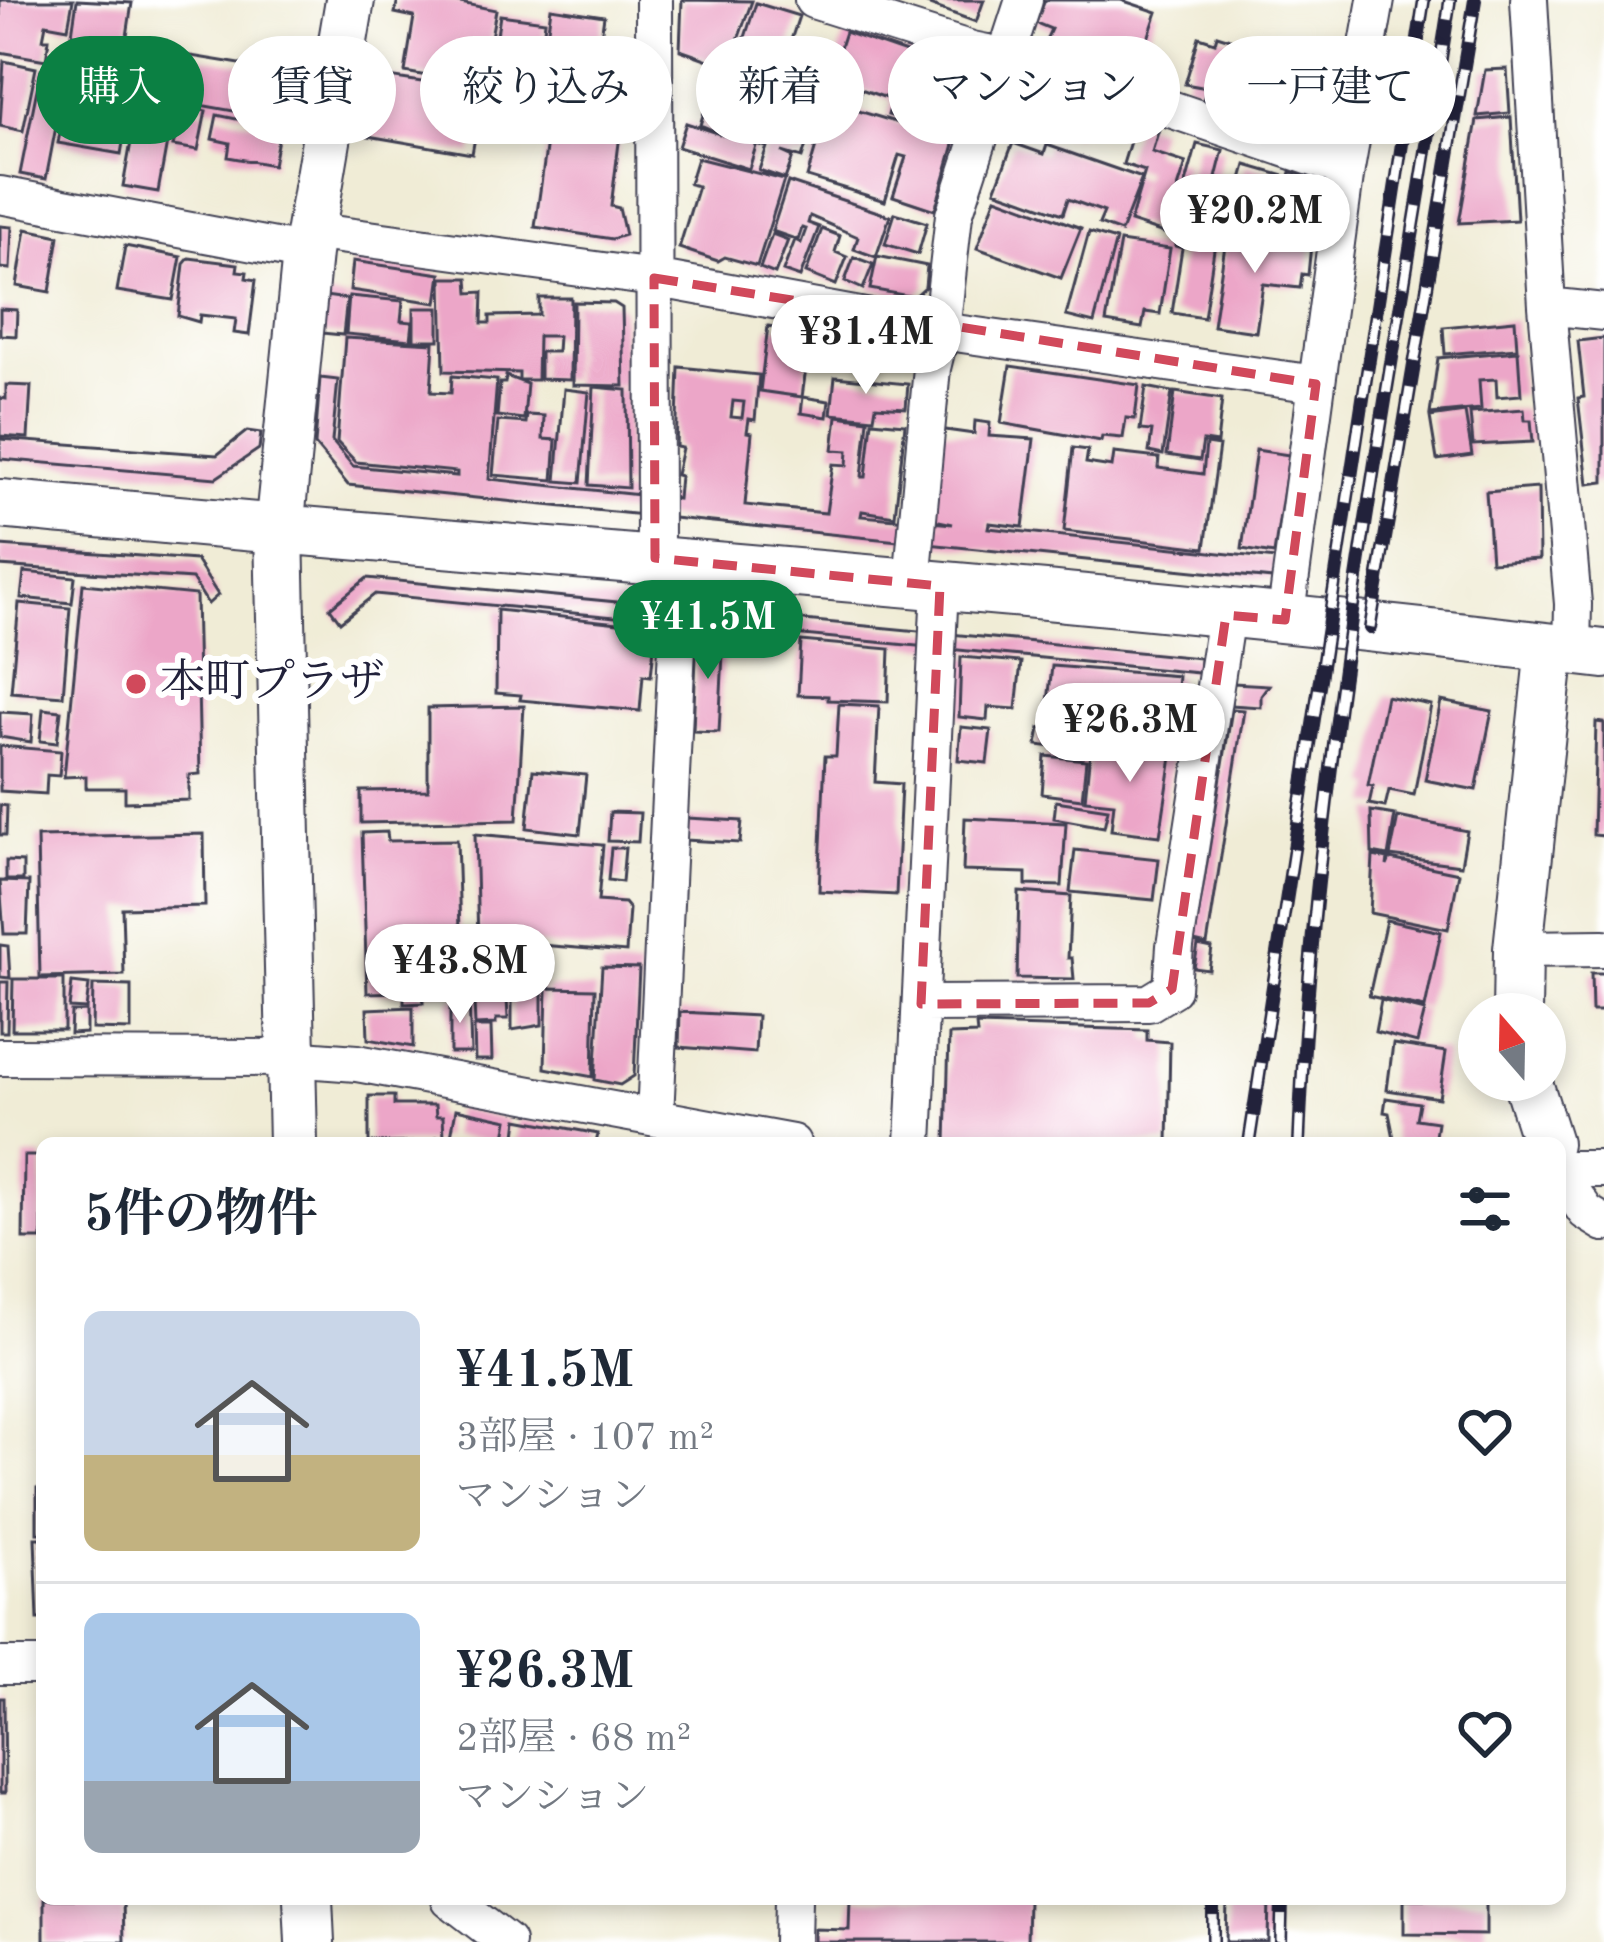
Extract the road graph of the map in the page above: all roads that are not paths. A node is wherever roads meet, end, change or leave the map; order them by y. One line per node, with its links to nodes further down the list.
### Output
1 (350, 0): 13 (street)
2 (654, 0): 14 (street)
3 (813, 0): 7 (street)
4 (1024, 0): 8 (street)
5 (1376, 0): 11 (street)
6 (1528, 0): 15 (street)
7 (927, 36)
8 (1012, 36)
9 (1180, 112): 11 (street)
10 (977, 144): 17 (street)
11 (1346, 169): 18 (street)
12 (0, 195): 13 (street)
13 (308, 242): 14 (street); 20 (street)
14 (654, 278): 17 (street); 21 (street)
15 (1547, 306): 16 (street); 25 (street)
16 (1604, 313)
17 (940, 331): 18 (street); 22 (street)
18 (1316, 384): 24 (street)
19 (0, 504): 20 (street)
20 (279, 530): 21 (street); 31 (street)
21 (668, 559): 22 (street); 33 (street)
22 (926, 584): 23 (street); 29 (street)
23 (1226, 614): 24 (street); 29 (street)
24 (1285, 620): 25 (street)
25 (1581, 630): 27 (street)
26 (1604, 948): 27 (street)
27 (1518, 949): 28 (street)
28 (1517, 993)
29 (921, 1004): 36 (street)
30 (0, 1057): 31 (street)
31 (290, 1058): 33 (street); 34 (street)
32 (1532, 1101): 37 (street)
33 (655, 1117): 35 (street)
34 (292, 1137)
35 (760, 1137)
36 (914, 1137)
37 (1544, 1137)
38 (1604, 1169): 39 (street)
39 (1566, 1171)
40 (1566, 1180): 41 (street)
41 (1604, 1223)
42 (0, 1666): 43 (street)
43 (36, 1666)
44 (308, 1905): 47 (street)
45 (458, 1905): 48 (street)
46 (793, 1905): 49 (street)
47 (310, 1942)
48 (506, 1942)
49 (792, 1942)

